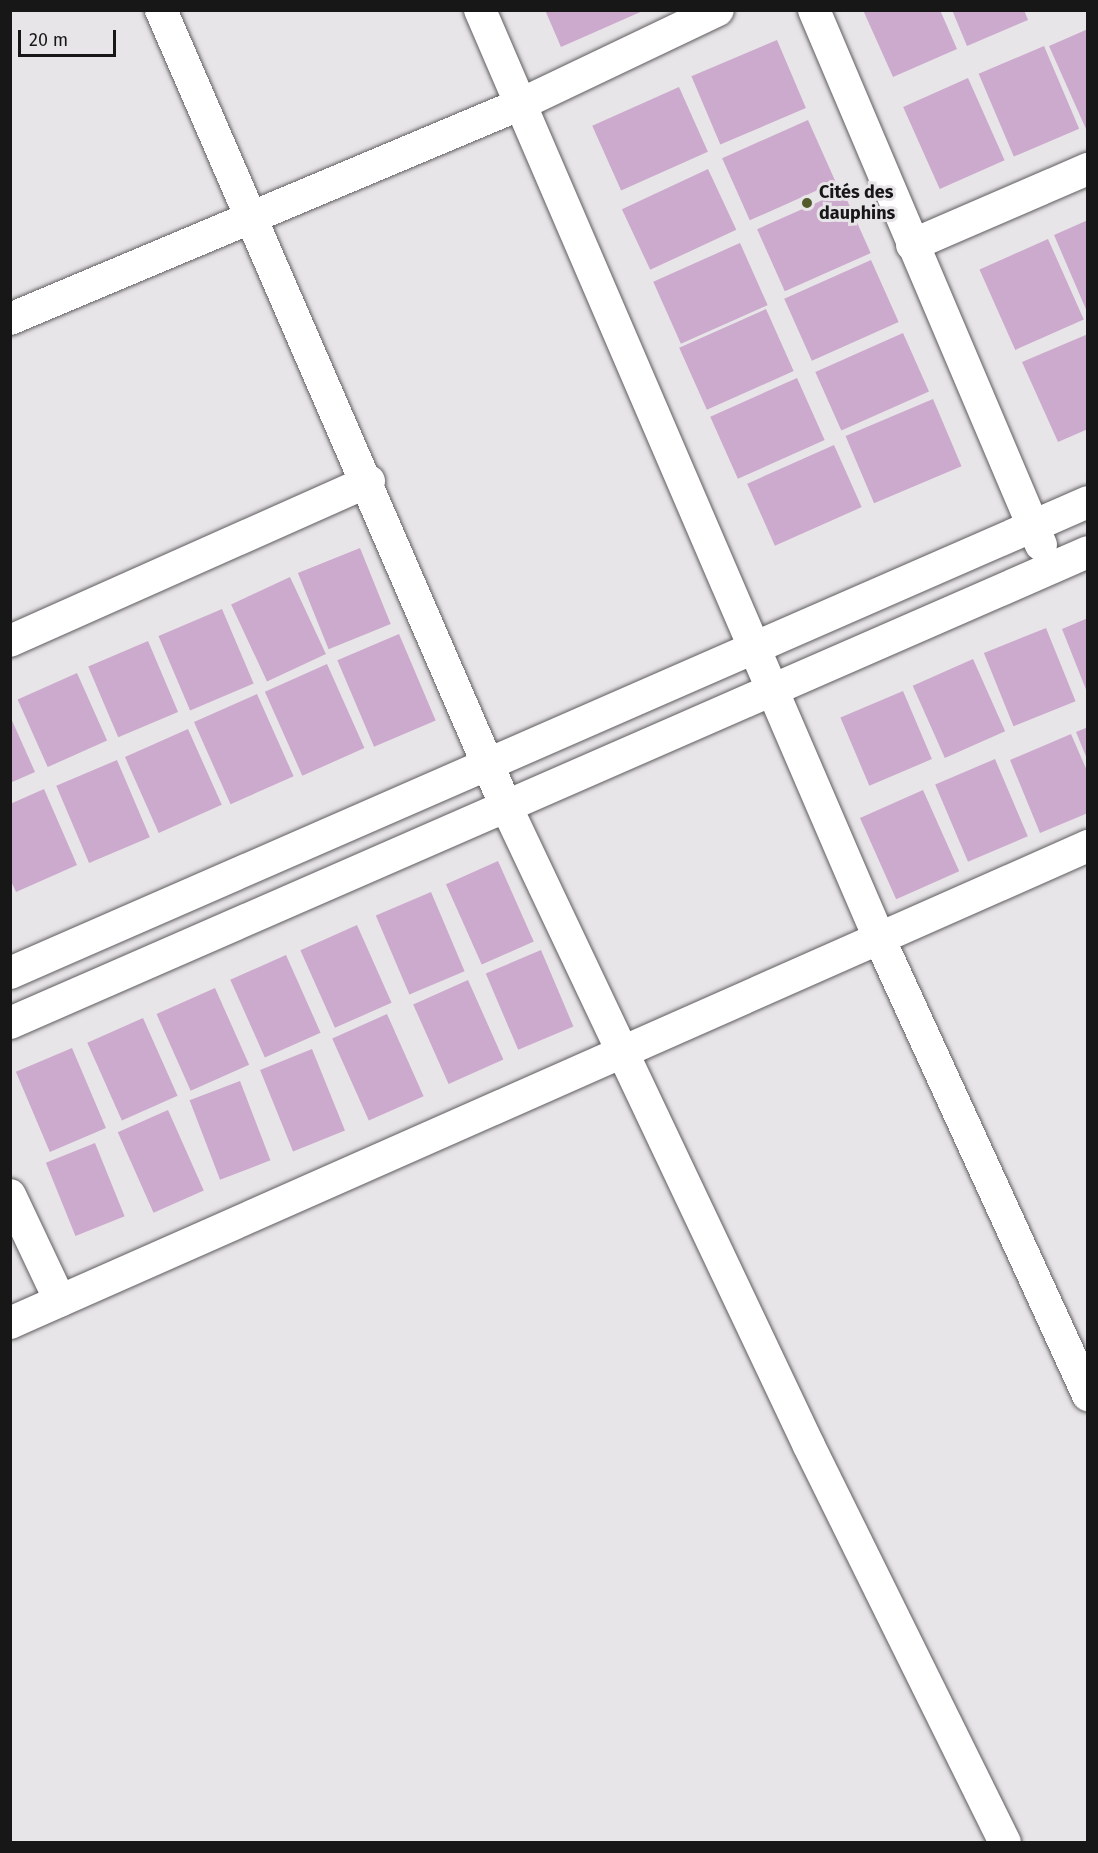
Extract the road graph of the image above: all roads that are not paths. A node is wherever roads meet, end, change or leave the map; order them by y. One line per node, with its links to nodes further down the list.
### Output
1 (161, 10): 7 (street)
2 (480, 10): 5 (street)
3 (718, 10): 5 (street)
4 (814, 10): 8 (street)
5 (521, 104): 7 (street); 16 (street)
6 (1088, 169): 8 (street)
7 (251, 214): 9 (street); 10 (street)
8 (912, 245): 12 (street)
9 (10, 318)
10 (369, 481): 15 (street); 18 (street)
11 (1088, 502): 12 (street)
12 (1033, 527): 14 (street); 16 (street)
13 (1088, 552): 14 (street)
14 (1051, 568): 17 (street)
15 (10, 641)
16 (756, 648): 17 (street); 18 (street)
17 (773, 687): 19 (street); 21 (street)
18 (488, 764): 19 (street); 22 (street)
19 (505, 804): 23 (street); 24 (street)
20 (1088, 846): 21 (street)
21 (879, 938): 24 (street); 28 (street)
22 (10, 973)
23 (10, 1023)
24 (623, 1055): 26 (street); 29 (street)
25 (10, 1195): 26 (street)
26 (60, 1301): 27 (street)
27 (10, 1323)
28 (1088, 1395)
29 (1005, 1842)

